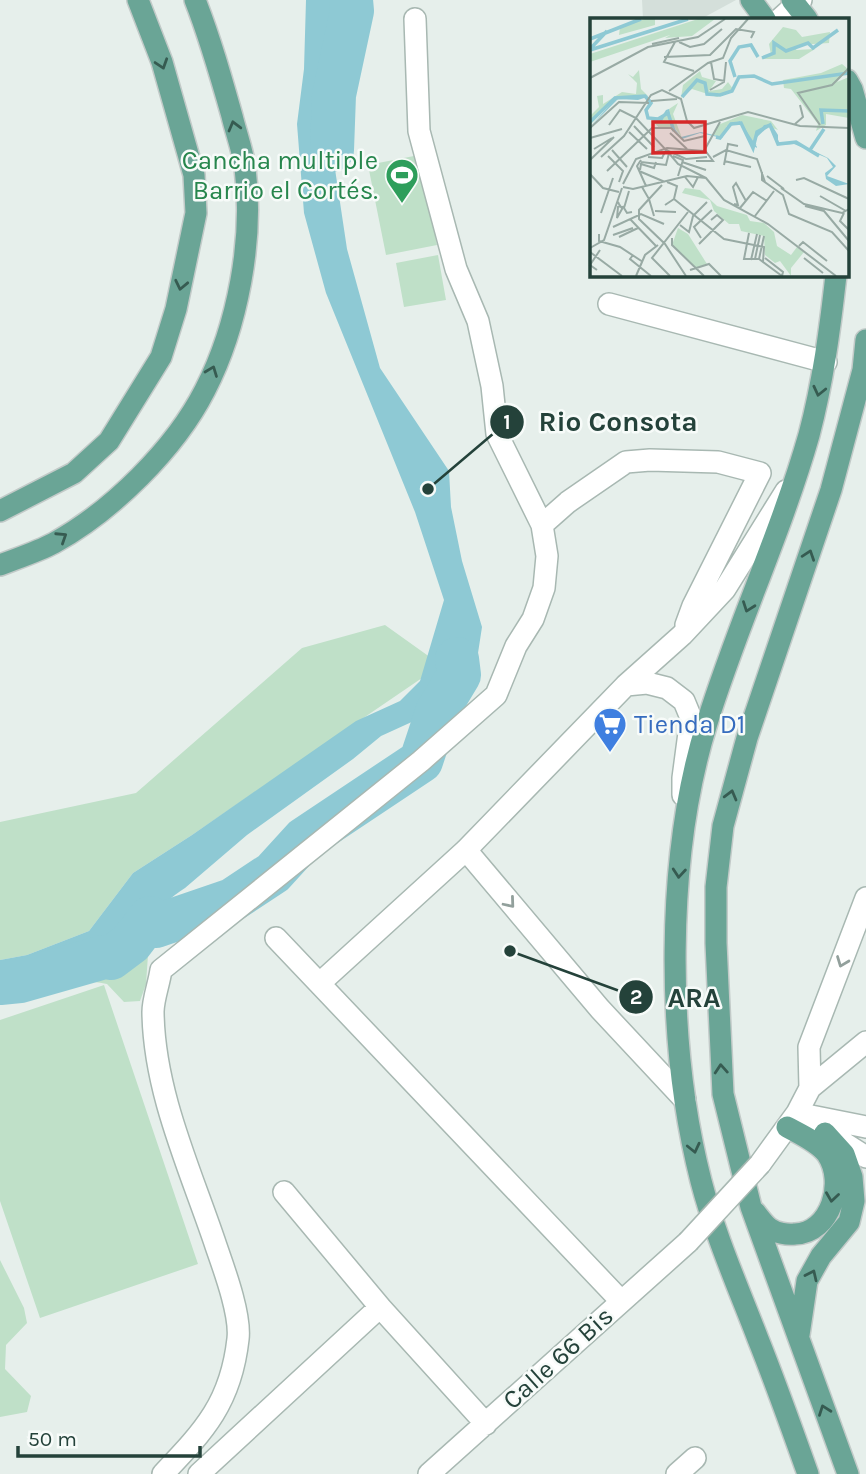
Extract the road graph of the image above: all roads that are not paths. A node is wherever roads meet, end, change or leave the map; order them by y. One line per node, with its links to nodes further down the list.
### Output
1 (138, 0): 15 (main road, one-way to 15)
2 (195, 0): 17 (main road, one-way to 2)
3 (751, 0): 5 (main road)
4 (799, 6): 6 (street)
5 (764, 18)
6 (781, 18)
7 (415, 19): 16 (street)
8 (848, 82): 9 (main road)
9 (866, 138)
10 (836, 276): 13 (main road)
11 (609, 304): 13 (street)
12 (866, 340): 33 (main road, one-way to 12)
13 (826, 362): 14 (main road, one-way to 14)
14 (794, 479): 18 (street); 20 (main road, one-way to 20)
15 (0, 511)
16 (541, 525): 18 (street); 39 (street)
17 (0, 565)
18 (682, 635): 19 (street)
19 (626, 685): 20 (street); 21 (street)
20 (684, 821): 27 (main road, one-way to 27)
21 (466, 850): 24 (street); 27 (street, one-way to 27)
22 (866, 898): 26 (street, one-way to 26)
23 (276, 938): 24 (street)
24 (320, 983): 34 (street)
25 (866, 1042): 26 (street)
26 (810, 1088): 28 (street, Calle 66 Bis)
27 (685, 1100): 43 (main road, one-way to 43)
28 (792, 1120): 29 (street); 30 (street); 33 (main road, one-way to 33); 34 (street, Calle 66 Bis, bridge)
29 (866, 1127)
30 (825, 1133): 31 (street); 36 (main road, one-way to 30)
31 (866, 1157)
32 (284, 1192): 35 (street)
33 (751, 1208): 36 (main road)
34 (621, 1301): 37 (street, Calle 66 Bis)
35 (380, 1307): 37 (street); 40 (street)
36 (799, 1341): 44 (main road, one-way to 36)
37 (486, 1424): 41 (street, Calle 66 Bis)
38 (695, 1458): 42 (street)
39 (163, 1474)
40 (199, 1474)
41 (429, 1474)
42 (677, 1474)
43 (808, 1474)
44 (848, 1474)

